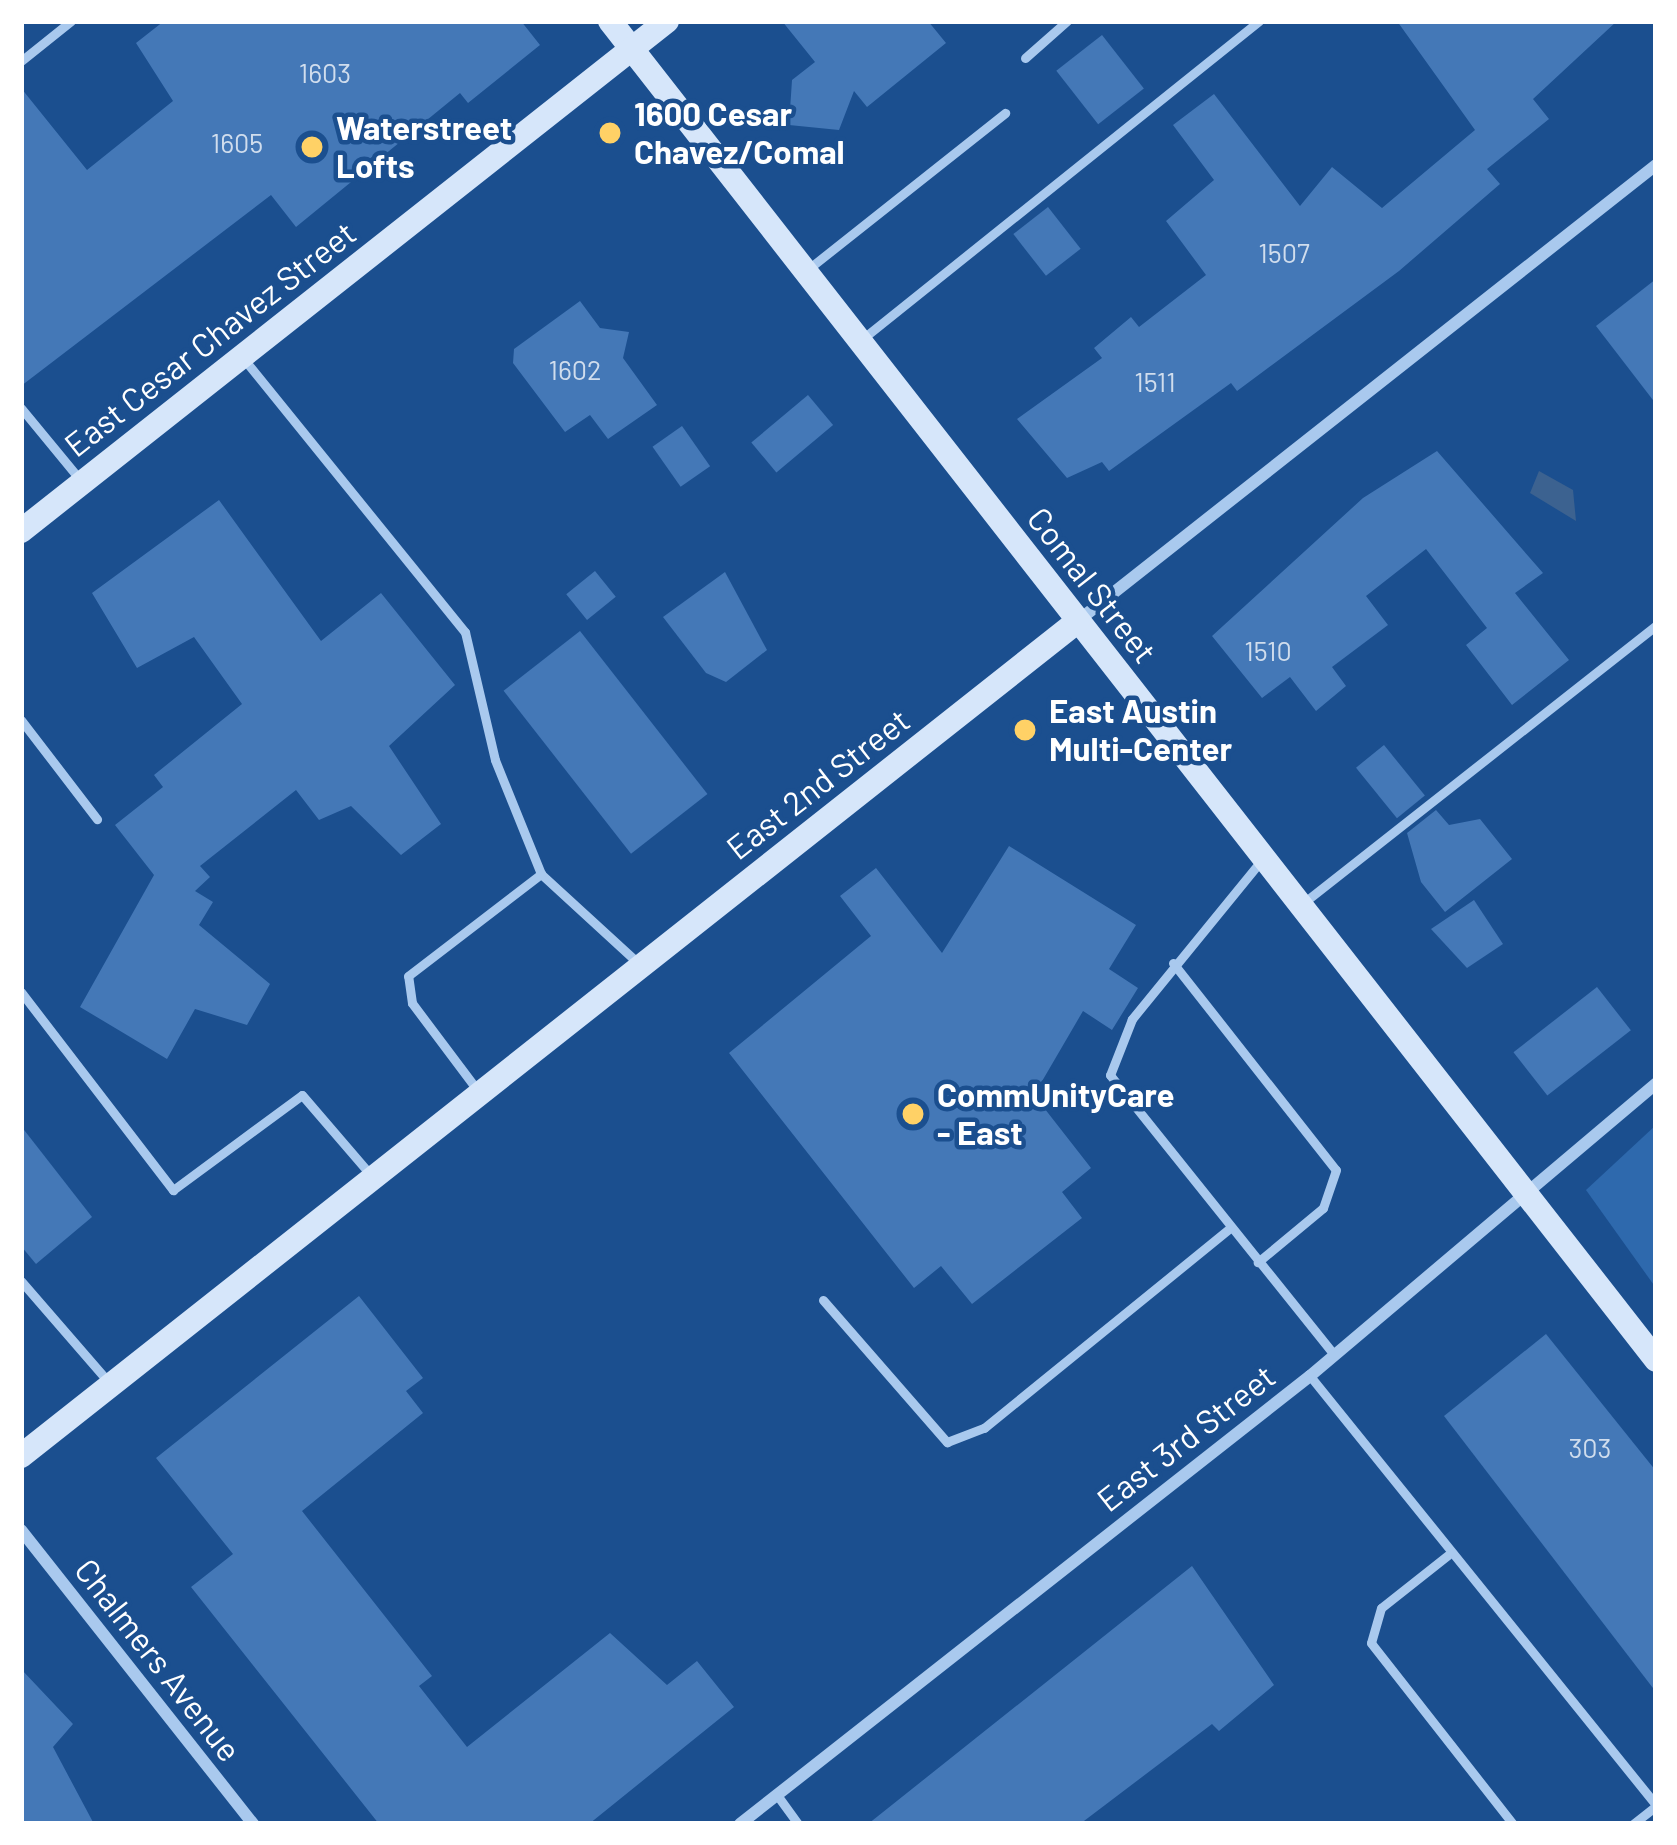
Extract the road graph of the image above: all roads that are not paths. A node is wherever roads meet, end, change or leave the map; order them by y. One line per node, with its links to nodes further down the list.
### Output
1 (71, 21): 8 (lane)
2 (610, 21): 6 (street, Comal Street)
3 (667, 21): 6 (street, East Cesar Chavez Street)
4 (1067, 21): 7 (lane)
5 (1259, 21): 12 (lane)
6 (632, 49): 11 (street, Comal Street); 13 (street, East Cesar Chavez Street)
7 (1025, 58)
8 (21, 61)
9 (1005, 113): 11 (lane)
10 (1656, 165): 17 (street, East 2nd Street)
11 (805, 272): 12 (street, Comal Street)
12 (860, 341): 17 (street, Comal Street)
13 (242, 356): 15 (street, East Cesar Chavez Street); 22 (lane)
14 (21, 408): 15 (lane)
15 (82, 482): 16 (street, East Cesar Chavez Street)
16 (21, 531)
17 (1078, 621): 21 (street, Comal Street); 25 (street, East 2nd Street)
18 (1656, 625): 23 (lane)
19 (21, 720): 20 (lane)
20 (97, 819)
21 (1264, 858): 23 (street, Comal Street); 24 (lane)
22 (541, 874): 25 (lane); 28 (lane)
23 (1301, 905): 30 (street, Comal Street)
24 (1173, 963): 31 (lane); 32 (lane)
25 (641, 966): 28 (street, East 2nd Street)
26 (21, 992): 29 (lane)
27 (1656, 1084): 30 (street, East 3rd Street)
28 (481, 1095): 29 (street, East 2nd Street)
29 (374, 1178): 38 (street, East 2nd Street)
30 (1526, 1192): 35 (street, East 3rd Street); 36 (street, Comal Street)
31 (1230, 1228): 32 (lane); 34 (lane)
32 (1258, 1262): 35 (lane)
33 (21, 1281): 38 (lane)
34 (824, 1300)
35 (1334, 1355): 37 (street, East 3rd Street)
36 (1656, 1360)
37 (1310, 1376): 41 (lane); 42 (street, East 3rd Street)
38 (111, 1384): 39 (street, East 2nd Street)
39 (21, 1456)
40 (21, 1530): 44 (street, Chalmers Avenue)
41 (1448, 1555): 43 (lane); 47 (lane)
42 (777, 1795): 45 (street, East 3rd Street); 46 (lane)
43 (1656, 1806): 48 (lane)
44 (253, 1824)
45 (740, 1824)
46 (797, 1824)
47 (1514, 1824)
48 (1633, 1824)

